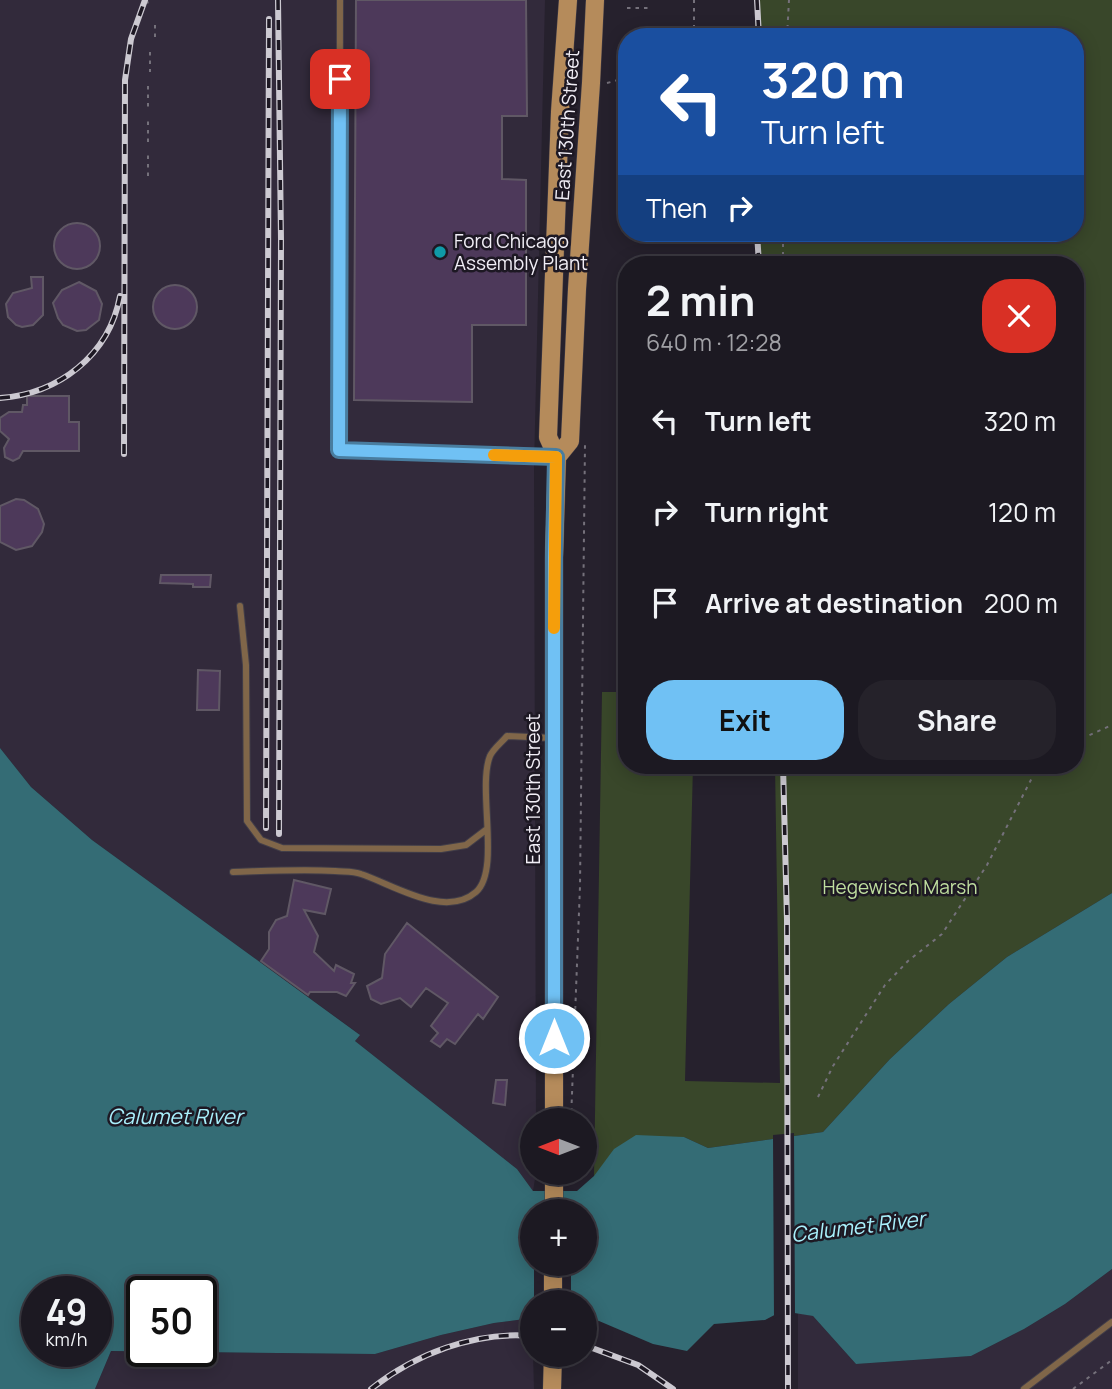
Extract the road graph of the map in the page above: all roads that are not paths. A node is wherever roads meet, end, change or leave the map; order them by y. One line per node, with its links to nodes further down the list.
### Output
1 (340, 0): 4 (lane)
2 (568, 0): 4 (main road, East 130th Street)
3 (595, 0): 4 (main road, East 130th Street)
4 (556, 457): 6 (main road, East 130th Street)
5 (240, 606): 7 (lane)
6 (554, 738): 7 (lane); 9 (main road, East 130th Street)
7 (487, 829): 8 (lane)
8 (233, 872)
9 (554, 1108)
10 (1112, 1322): 13 (lane)
11 (552, 1367): 12 (main road)
12 (552, 1389)
13 (1024, 1389)

